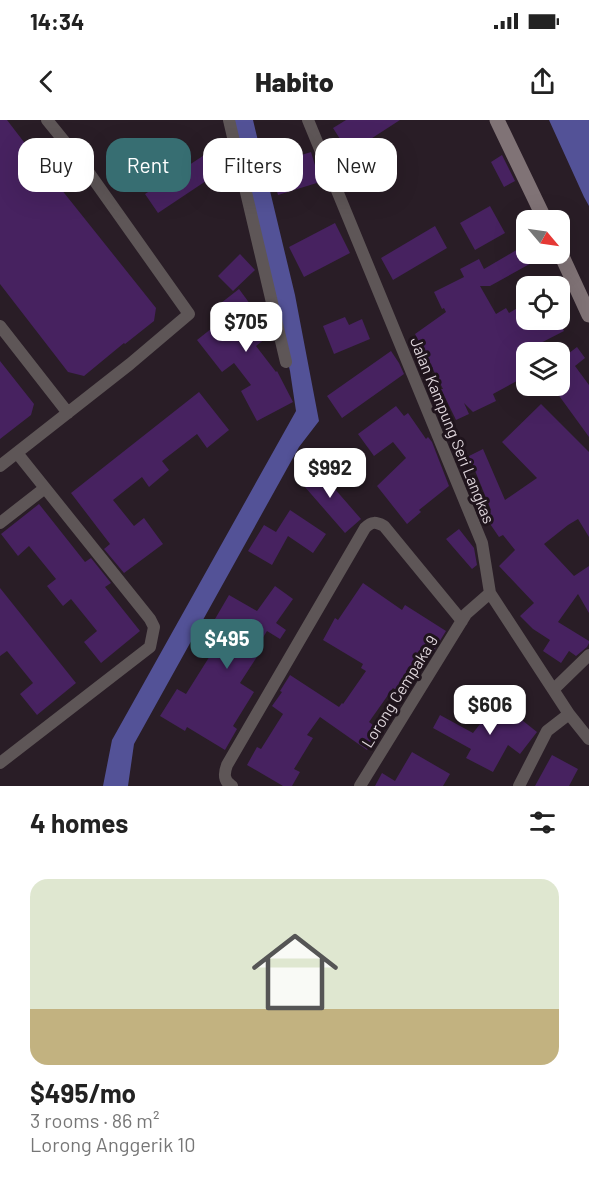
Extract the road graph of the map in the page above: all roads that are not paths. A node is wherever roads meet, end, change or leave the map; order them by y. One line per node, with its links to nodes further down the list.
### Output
1 (47, 120): 10 (street)
2 (230, 120): 9 (street)
3 (308, 120): 15 (street, Jalan Kampung Seri Langkas)
4 (497, 120): 5 (street)
5 (539, 210)
6 (566, 264): 7 (street)
7 (589, 315)
8 (0, 326): 10 (street)
9 (286, 362)
10 (68, 413): 11 (street)
11 (17, 453): 12 (street); 13 (street)
12 (0, 466)
13 (45, 488): 14 (street); 21 (street)
14 (0, 523)
15 (490, 593): 16 (street, Lorong Cempaka 9); 18 (street, Jalan Kampung Seri Langkas)
16 (464, 617): 22 (street); 23 (street, Lorong Cempaka 9)
17 (589, 655): 18 (street)
18 (554, 689): 19 (street, Jalan Kampung Seri Langkas)
19 (566, 716): 20 (street, Jalan Kampung Seri Langkas); 24 (street)
20 (589, 739)
21 (0, 763)
22 (232, 786)
23 (360, 786)
24 (519, 786)

